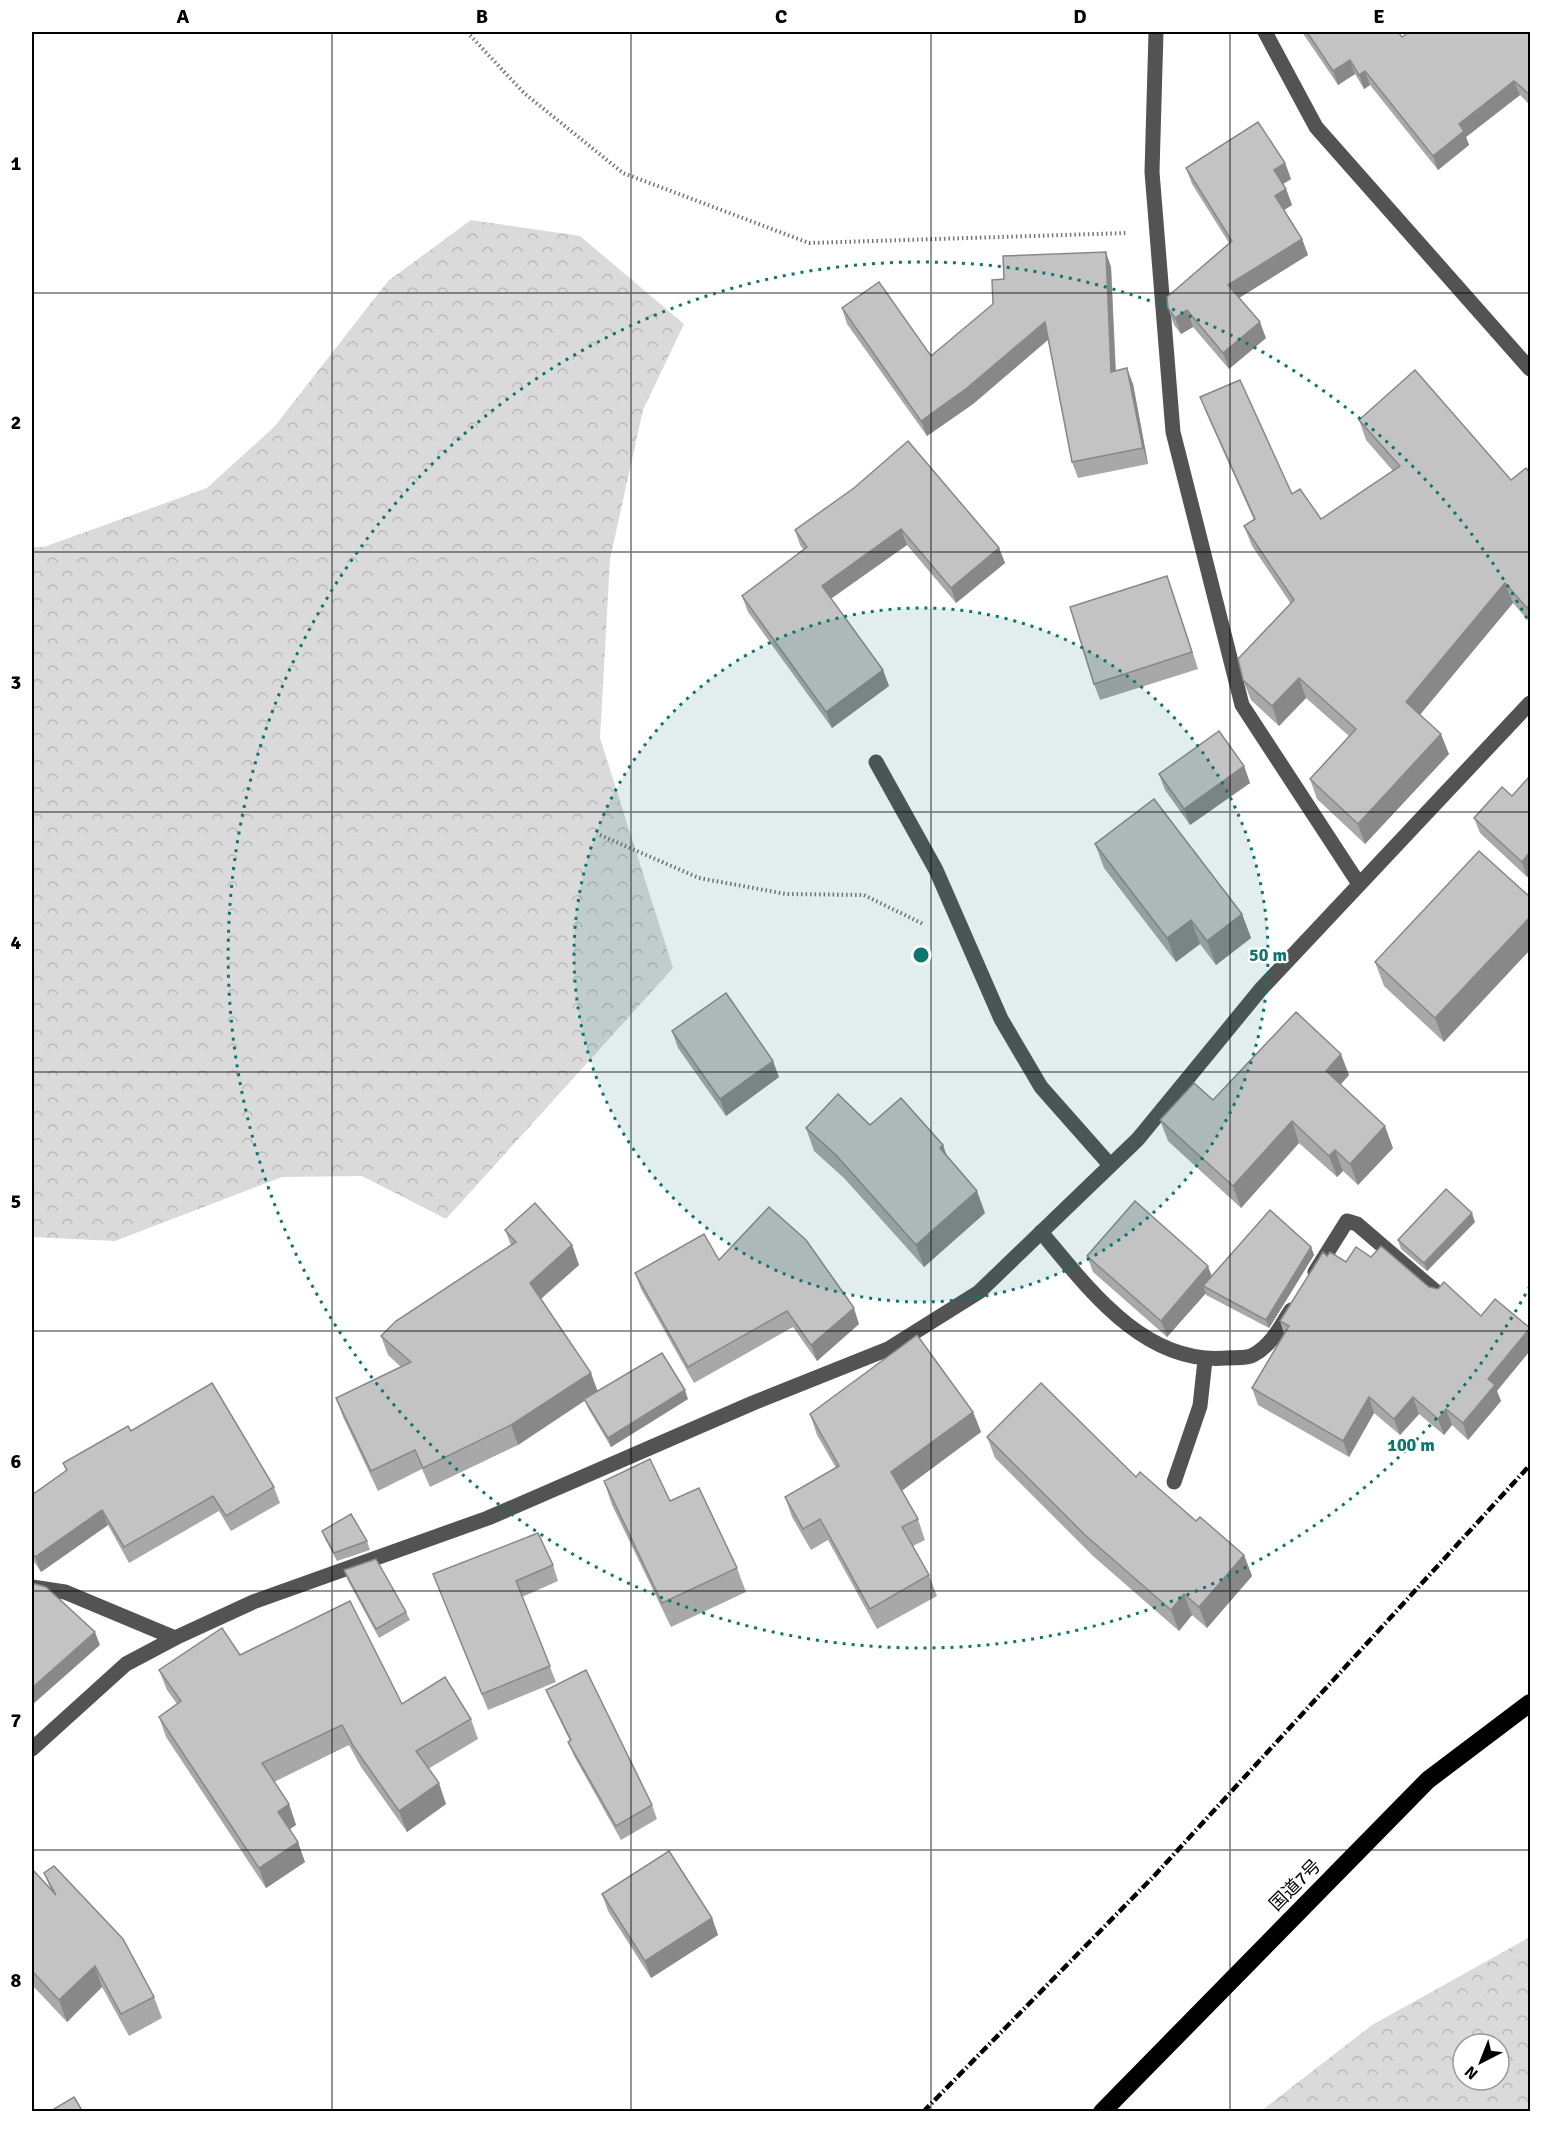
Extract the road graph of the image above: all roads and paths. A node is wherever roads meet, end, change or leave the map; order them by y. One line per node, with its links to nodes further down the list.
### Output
1 (467, 32): 4 (path)
2 (1156, 32): 4 (street)
3 (1265, 32): 5 (street)
4 (1157, 232): 9 (street)
5 (1530, 369)
6 (1530, 703): 9 (street)
7 (876, 762): 10 (street)
8 (600, 835): 10 (path)
9 (1359, 884): 11 (street)
10 (970, 946): 11 (street)
11 (1110, 1166): 12 (street)
12 (1041, 1232): 14 (street); 17 (street)
13 (1442, 1296): 14 (street)
14 (1205, 1360): 15 (street)
15 (1174, 1482)
16 (32, 1587): 17 (street)
17 (175, 1638): 19 (street)
18 (1530, 1703): 20 (highway, 国道7号)
19 (32, 1749)
20 (1102, 2112)

